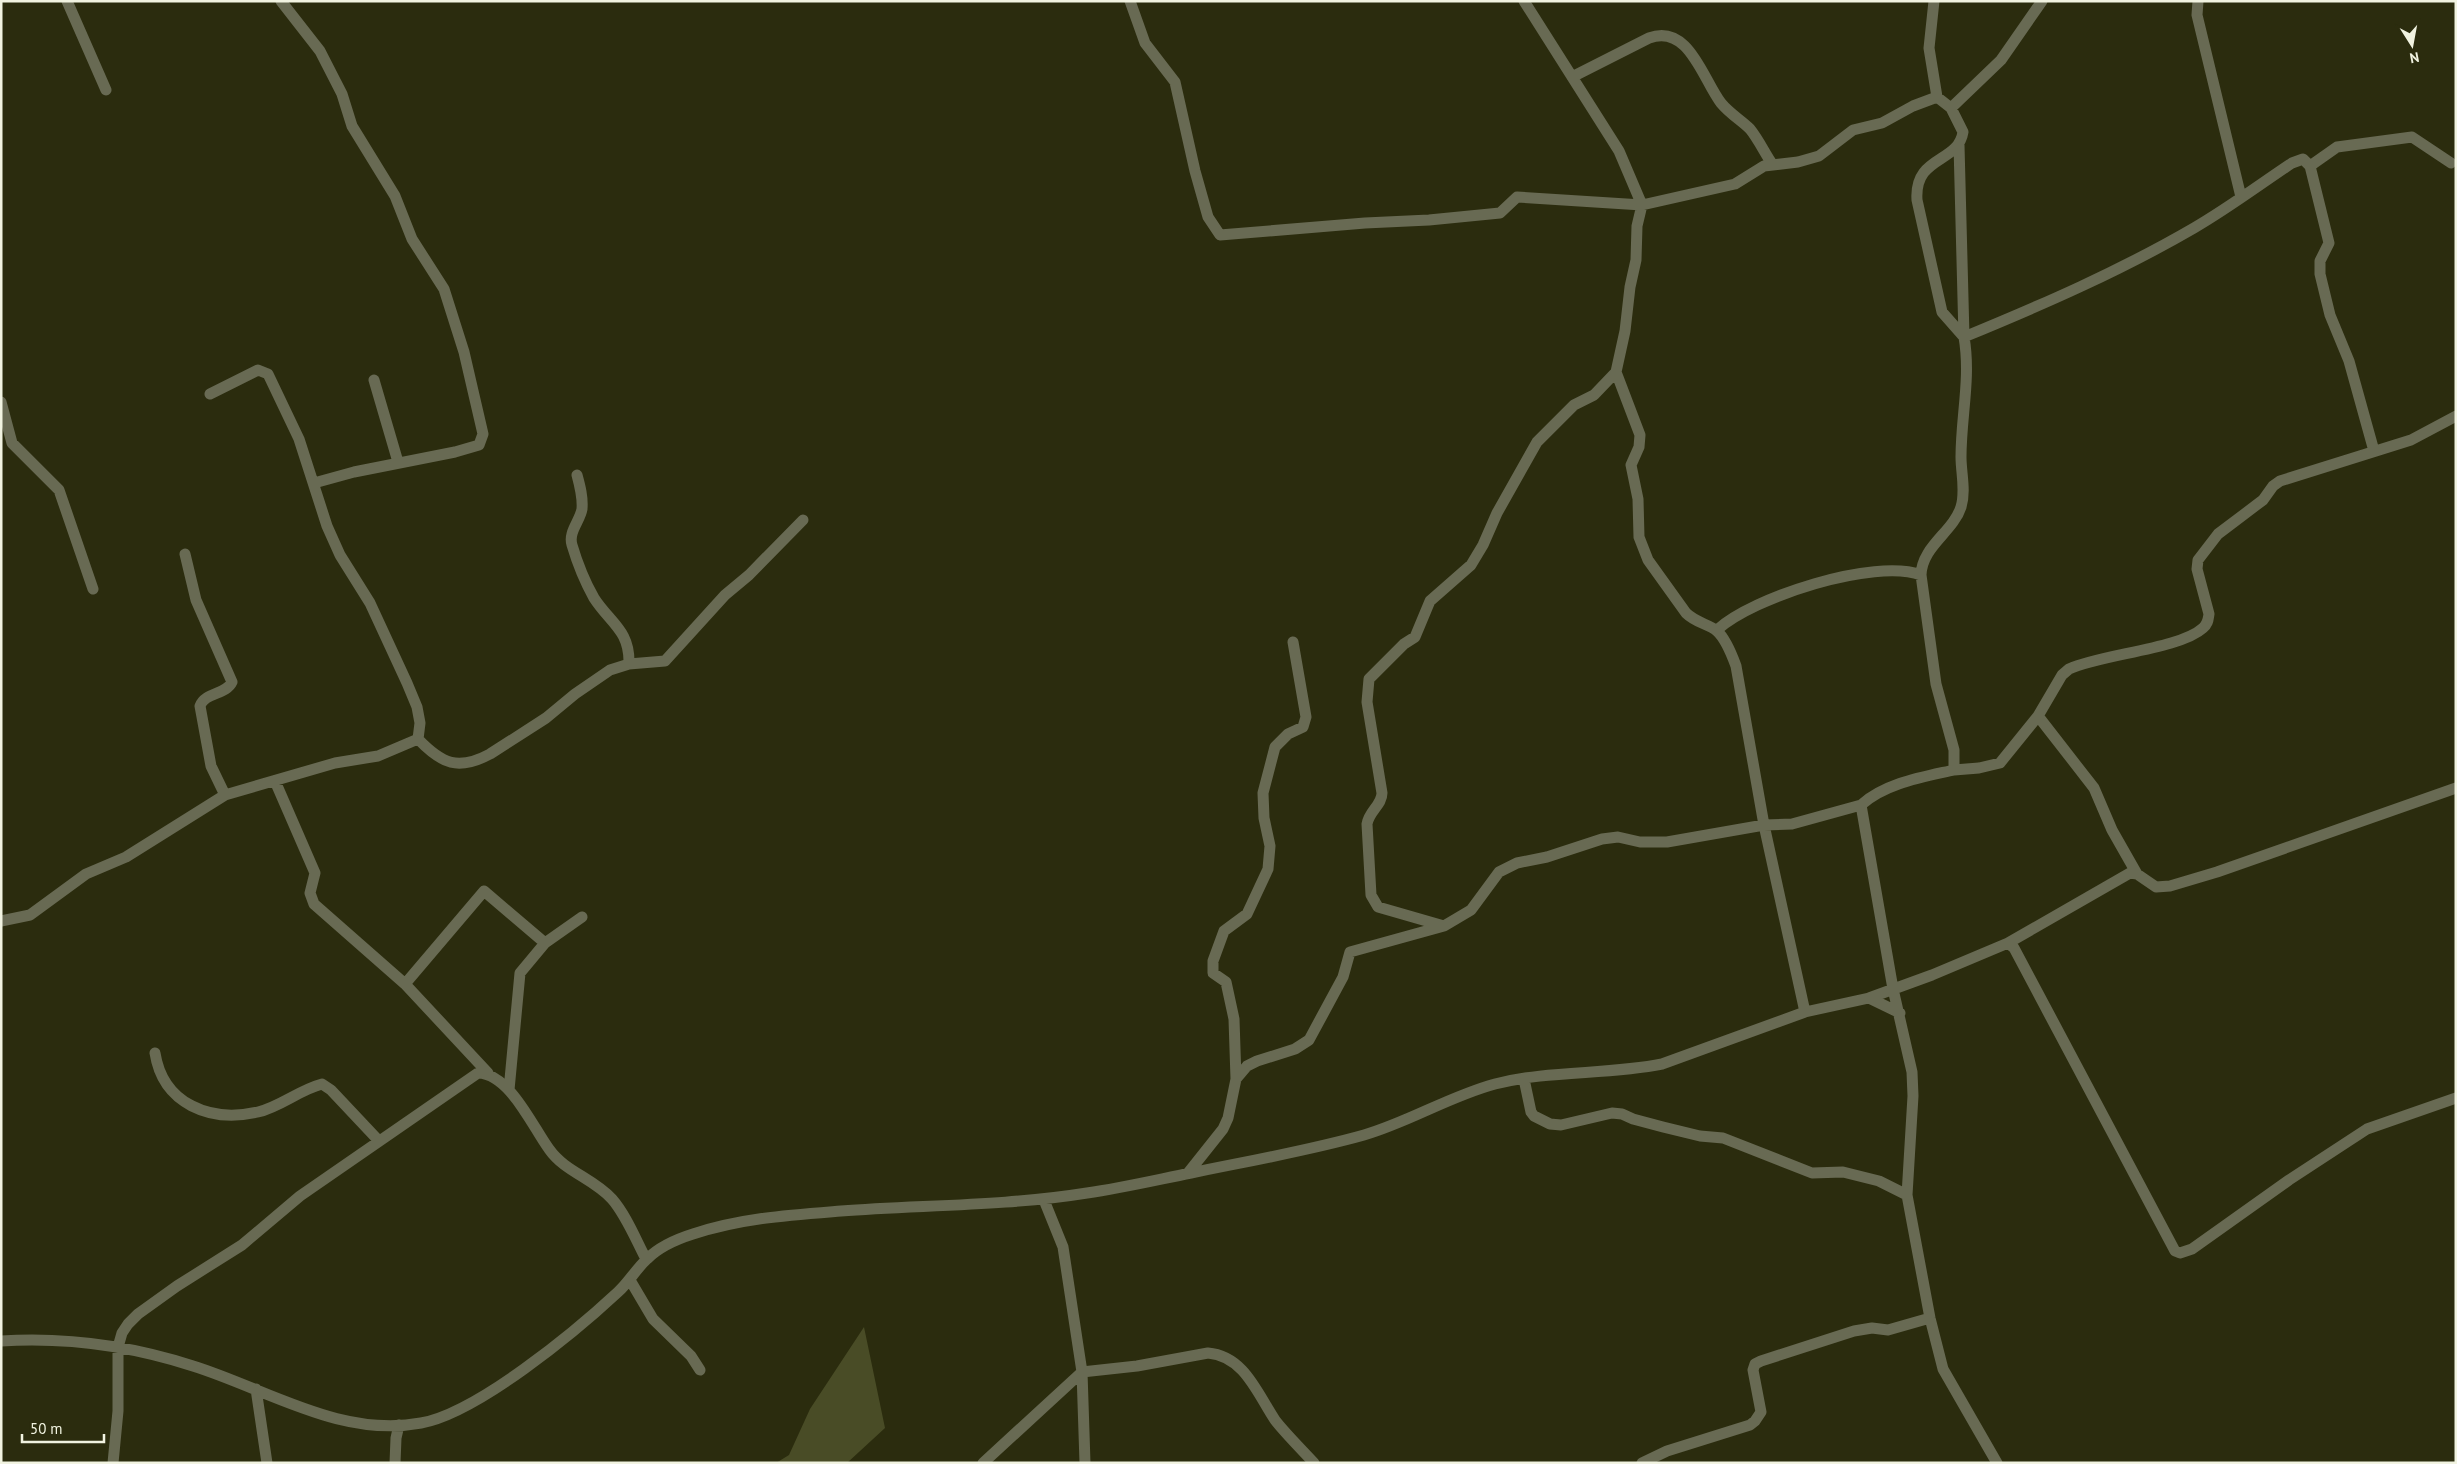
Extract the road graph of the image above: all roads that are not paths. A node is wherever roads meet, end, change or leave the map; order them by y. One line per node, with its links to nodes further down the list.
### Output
1 (67, 1): 9 (street)
2 (281, 1): 25 (street)
3 (1130, 1): 17 (street)
4 (1524, 1): 8 (street)
5 (1934, 1): 10 (street)
6 (2042, 1): 11 (street)
7 (2198, 1): 16 (street)
8 (1572, 77): 14 (street); 17 (street)
9 (106, 90)
10 (1937, 97): 11 (street); 14 (street)
11 (1951, 108): 12 (street)
12 (1959, 145): 18 (street); 18 (street)
13 (2451, 164): 15 (street)
14 (1773, 165): 17 (street)
15 (2310, 166): 16 (street); 24 (street)
16 (2241, 197): 18 (street)
17 (1642, 205): 19 (street)
18 (1964, 337): 30 (street)
19 (1616, 372): 32 (street); 46 (street)
20 (374, 380): 25 (street)
21 (210, 394): 27 (street)
22 (1, 402): 31 (street)
23 (2456, 416): 24 (street)
24 (2374, 451): 35 (street)
25 (398, 462): 27 (street)
26 (577, 474): 34 (street)
27 (314, 483): 36 (street)
28 (803, 520): 34 (street)
29 (185, 554): 40 (street)
30 (1921, 575): 32 (street); 37 (street)
31 (93, 589)
32 (1716, 630): 42 (street)
33 (1293, 642): 56 (street)
34 (629, 664): 36 (street)
35 (2038, 716): 37 (street); 43 (street)
36 (418, 739): 38 (street)
37 (1954, 770): 41 (street)
38 (275, 781): 40 (street); 49 (street)
39 (2456, 788): 43 (street)
40 (225, 795): 45 (street)
41 (1861, 805): 42 (street); 50 (street)
42 (1764, 825): 46 (street); 52 (street)
43 (2137, 874): 48 (street)
44 (582, 917): 47 (street)
45 (4, 918)
46 (1444, 926): 56 (street)
47 (545, 943): 49 (street); 58 (street)
48 (2008, 943): 50 (street); 59 (street)
49 (405, 984): 55 (street)
50 (1894, 989): 51 (street); 53 (street)
51 (1869, 998): 52 (street); 53 (street)
52 (1805, 1012): 57 (street)
53 (1900, 1013): 62 (street)
54 (155, 1052): 60 (street)
55 (488, 1073): 58 (street); 60 (street)
56 (1236, 1079): 61 (street)
57 (1524, 1079): 61 (street); 62 (street)
58 (509, 1090): 64 (street)
59 (2456, 1098)
60 (379, 1141): 68 (street)
61 (1188, 1173): 63 (street)
62 (1907, 1195): 66 (street)
63 (1044, 1200): 64 (street); 70 (street)
64 (646, 1259): 65 (street)
65 (630, 1280): 69 (street); 72 (street)
66 (1930, 1318): 79 (street); 80 (street)
67 (1, 1340): 68 (street)
68 (118, 1347): 71 (street); 73 (street)
69 (700, 1370)
70 (1082, 1372): 76 (street); 77 (street); 78 (street)
71 (256, 1389): 72 (street); 74 (street)
72 (400, 1425): 75 (street)
73 (113, 1463)
74 (268, 1463)
75 (395, 1463)
76 (983, 1463)
77 (1085, 1463)
78 (1314, 1463)
79 (1642, 1463)
80 (1997, 1463)

